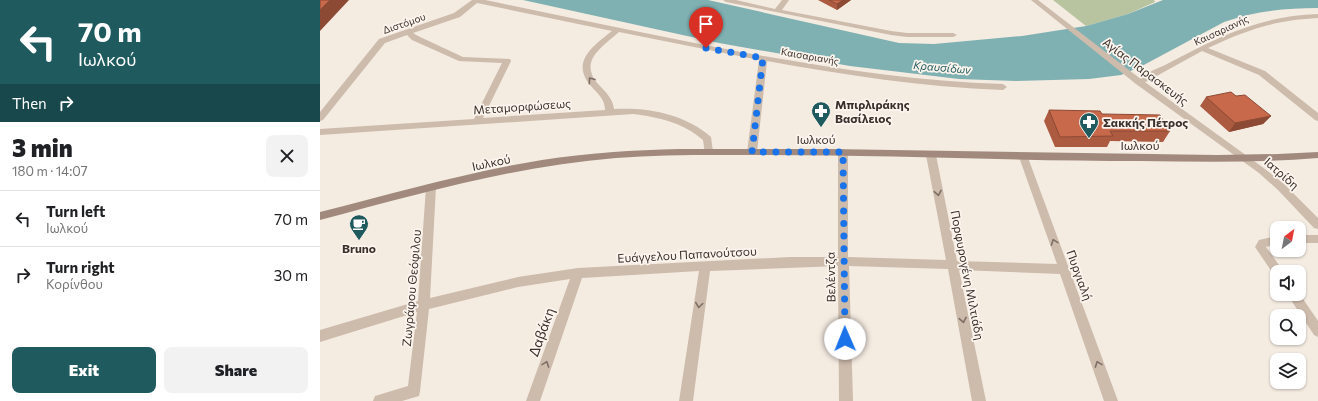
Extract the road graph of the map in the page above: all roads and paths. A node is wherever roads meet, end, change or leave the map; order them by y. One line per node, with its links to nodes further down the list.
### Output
1 (475, 0): 7 (street, Καισαριανής); 8 (street, Διστόμου)
2 (726, 0): 5 (street)
3 (786, 0): 5 (street)
4 (1034, 0): 12 (street, Αγίας Παρασκευής)
5 (777, 12): 9 (street)
6 (1318, 16): 10 (street, Καισαριανής)
7 (617, 30): 11 (street, Καισαριανής); 14 (street, one-way to 7)
8 (409, 32): 15 (street, Διστόμου); 17 (street)
9 (953, 35)
10 (1203, 49): 12 (street, Καισαριανής); 16 (street)
11 (763, 58): 13 (street, Καισαριανής); 20 (street)
12 (1139, 82): 25 (street, Αγίας Παρασκευής)
13 (1003, 87)
14 (610, 112): 17 (street, Μεταμορφώσεως); 19 (street, Μεταμορφώσεως)
15 (320, 118)
16 (1318, 118)
17 (477, 121): 18 (street, Μεταμορφώσεως)
18 (320, 132)
19 (708, 152): 20 (main road, Ιωλκού); 26 (main road, Ιωλκού)
20 (752, 152): 21 (main road, Ιωλκού)
21 (843, 152): 22 (main road, Ιωλκού); 32 (street, Βελέντζα)
22 (931, 154): 24 (main road, Ιωλκού); 33 (street, Πορφυρογένη Μιλτιάδη, one-way to 33)
23 (1318, 155): 25 (main road, Ιωλκού)
24 (1024, 157): 25 (main road, Ιωλκού); 36 (street, Πυργιαλή, one-way to 24)
25 (1245, 158): 28 (street, Ιατρίδη)
26 (431, 187): 27 (main road, Ιωλκού); 39 (street, Ζωγράφου Θεόφιλου)
27 (320, 216)
28 (1318, 225)
29 (1306, 239): 30 (street)
30 (1318, 239)
31 (1270, 242): 34 (street)
32 (843, 261): 33 (street, Ευάγγελου Παπανούτσου); 35 (street, Ευάγγελου Παπανούτσου); 45 (street, Βελέντζα)
33 (952, 264): 36 (street, Ευάγγελου Παπανούτσου); 46 (street, Πορφυρογένη Μιλτιάδη, one-way to 46)
34 (1273, 265)
35 (704, 266): 37 (street, Ευάγγελου Παπανούτσου); 44 (street, one-way to 44)
36 (1064, 268): 47 (street, Πυργιαλή, one-way to 36)
37 (578, 273): 39 (street, Ευάγγελου Παπανούτσου); 43 (street, Δαβάκη, one-way to 37)
38 (1298, 301): 40 (street)
39 (424, 304): 41 (street, Ευάγγελου Παπανούτσου); 42 (street, Ζωγράφου Θεόφιλου)
40 (1318, 331)
41 (320, 336)
42 (380, 401)
43 (533, 401)
44 (686, 401)
45 (846, 401)
46 (979, 401)
47 (1111, 401)

